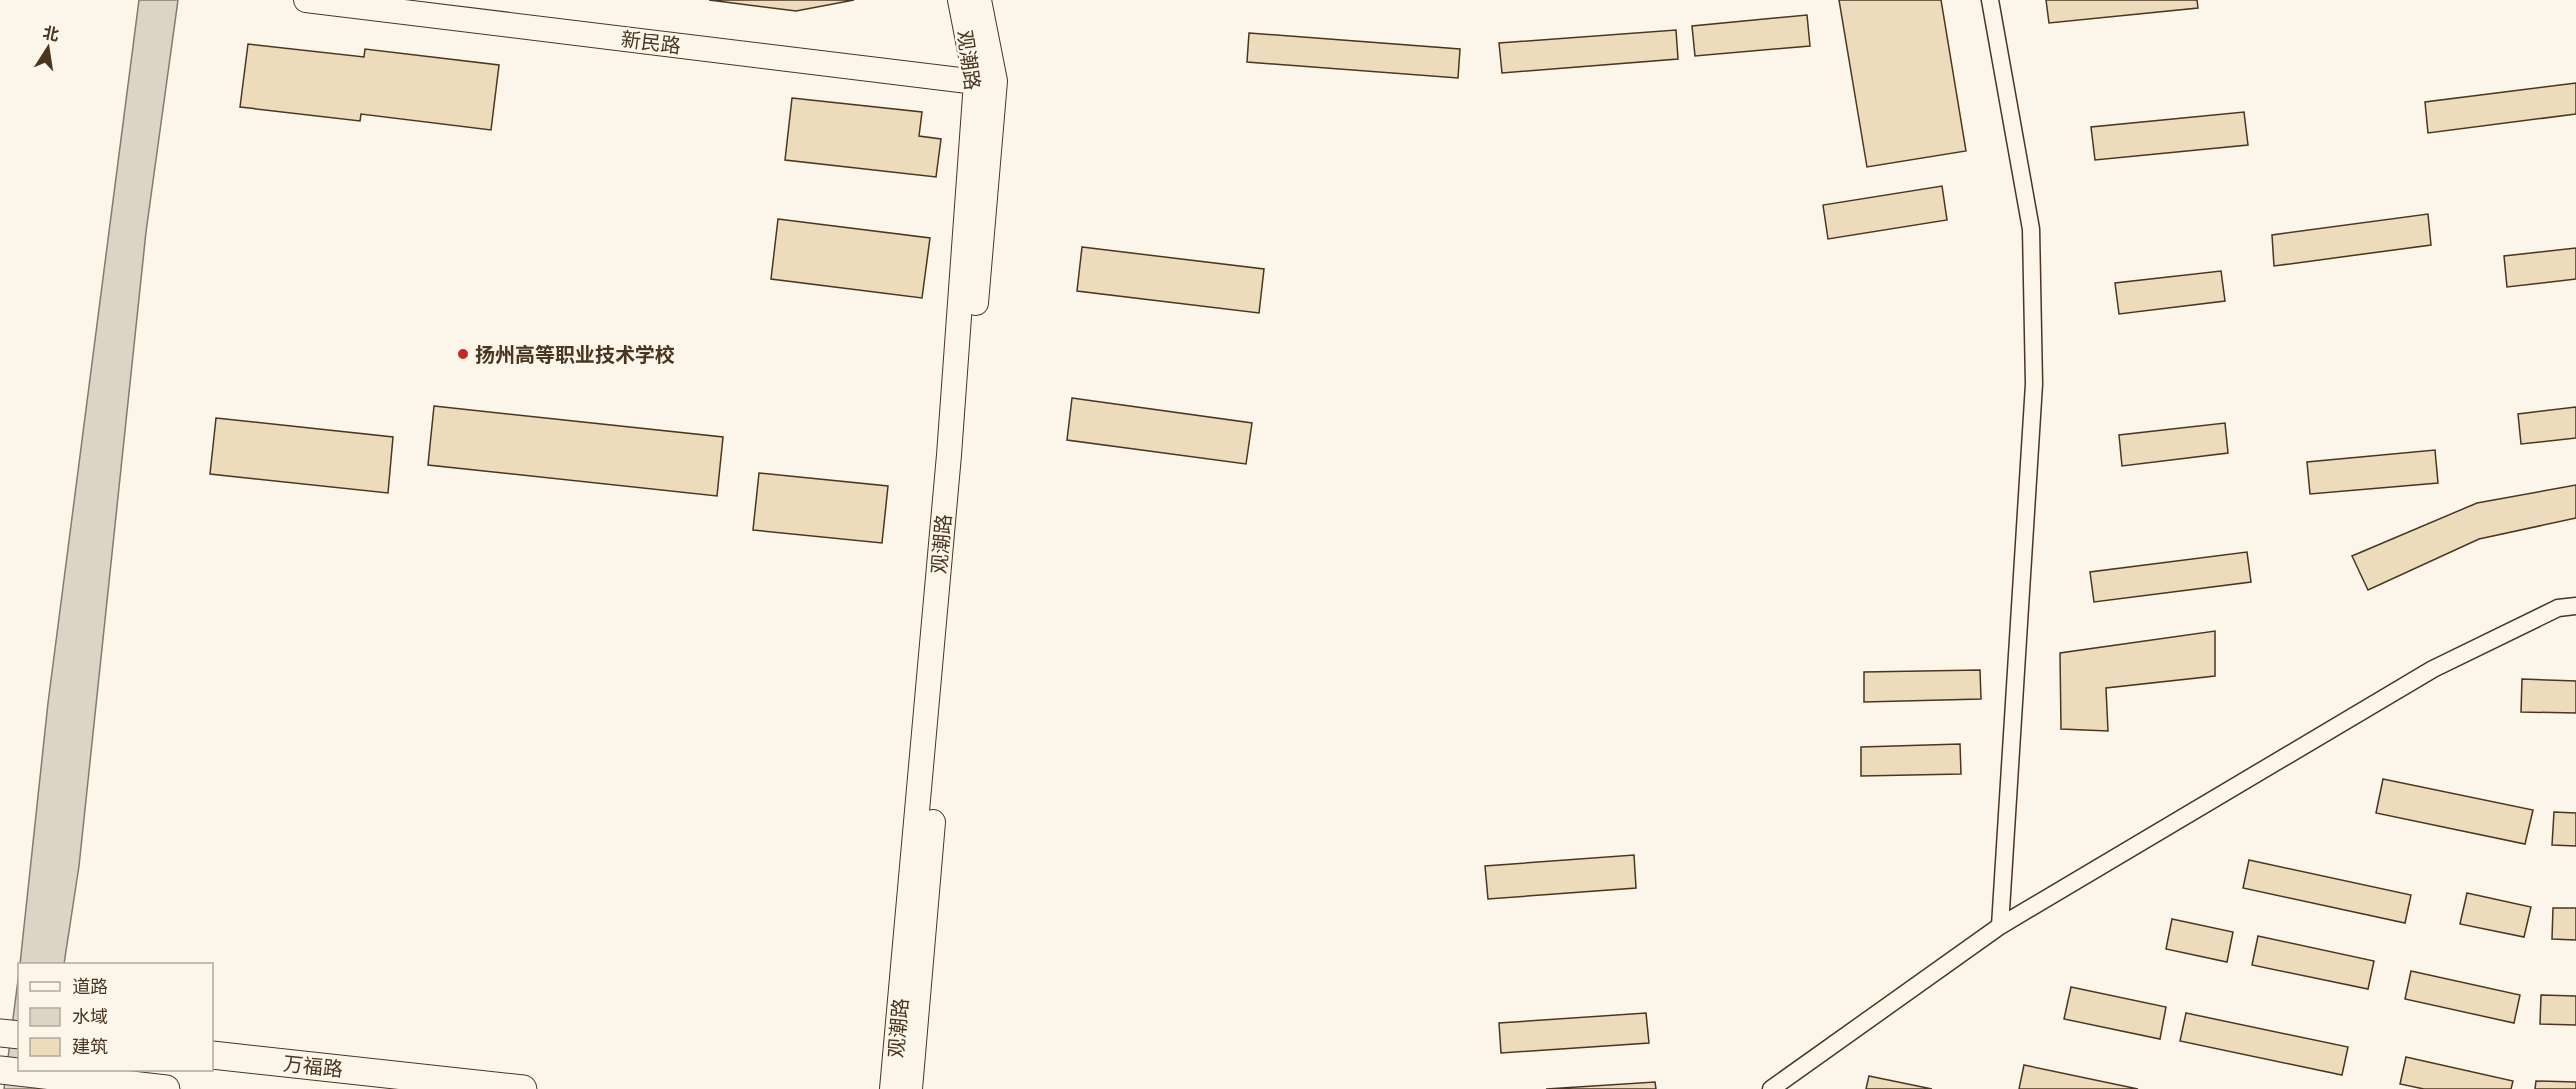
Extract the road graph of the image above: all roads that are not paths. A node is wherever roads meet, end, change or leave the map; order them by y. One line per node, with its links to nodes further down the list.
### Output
1 (306, 0): 5 (street, 新民路)
2 (960, 0): 5 (street, 观潮路)
3 (979, 0): 5 (street, 观潮路)
4 (1990, 0): 7 (street)
5 (985, 82): 14 (street, 观潮路); 15 (street, 观潮路)
6 (2576, 606): 7 (street)
7 (2000, 926): 16 (street)
8 (0, 1033): 9 (main road)
9 (18, 1035)
10 (213, 1055): 13 (main road, 万福路)
11 (0, 1070): 12 (main road)
12 (166, 1089)
13 (523, 1089)
14 (892, 1089)
15 (910, 1089)
16 (1771, 1089)

